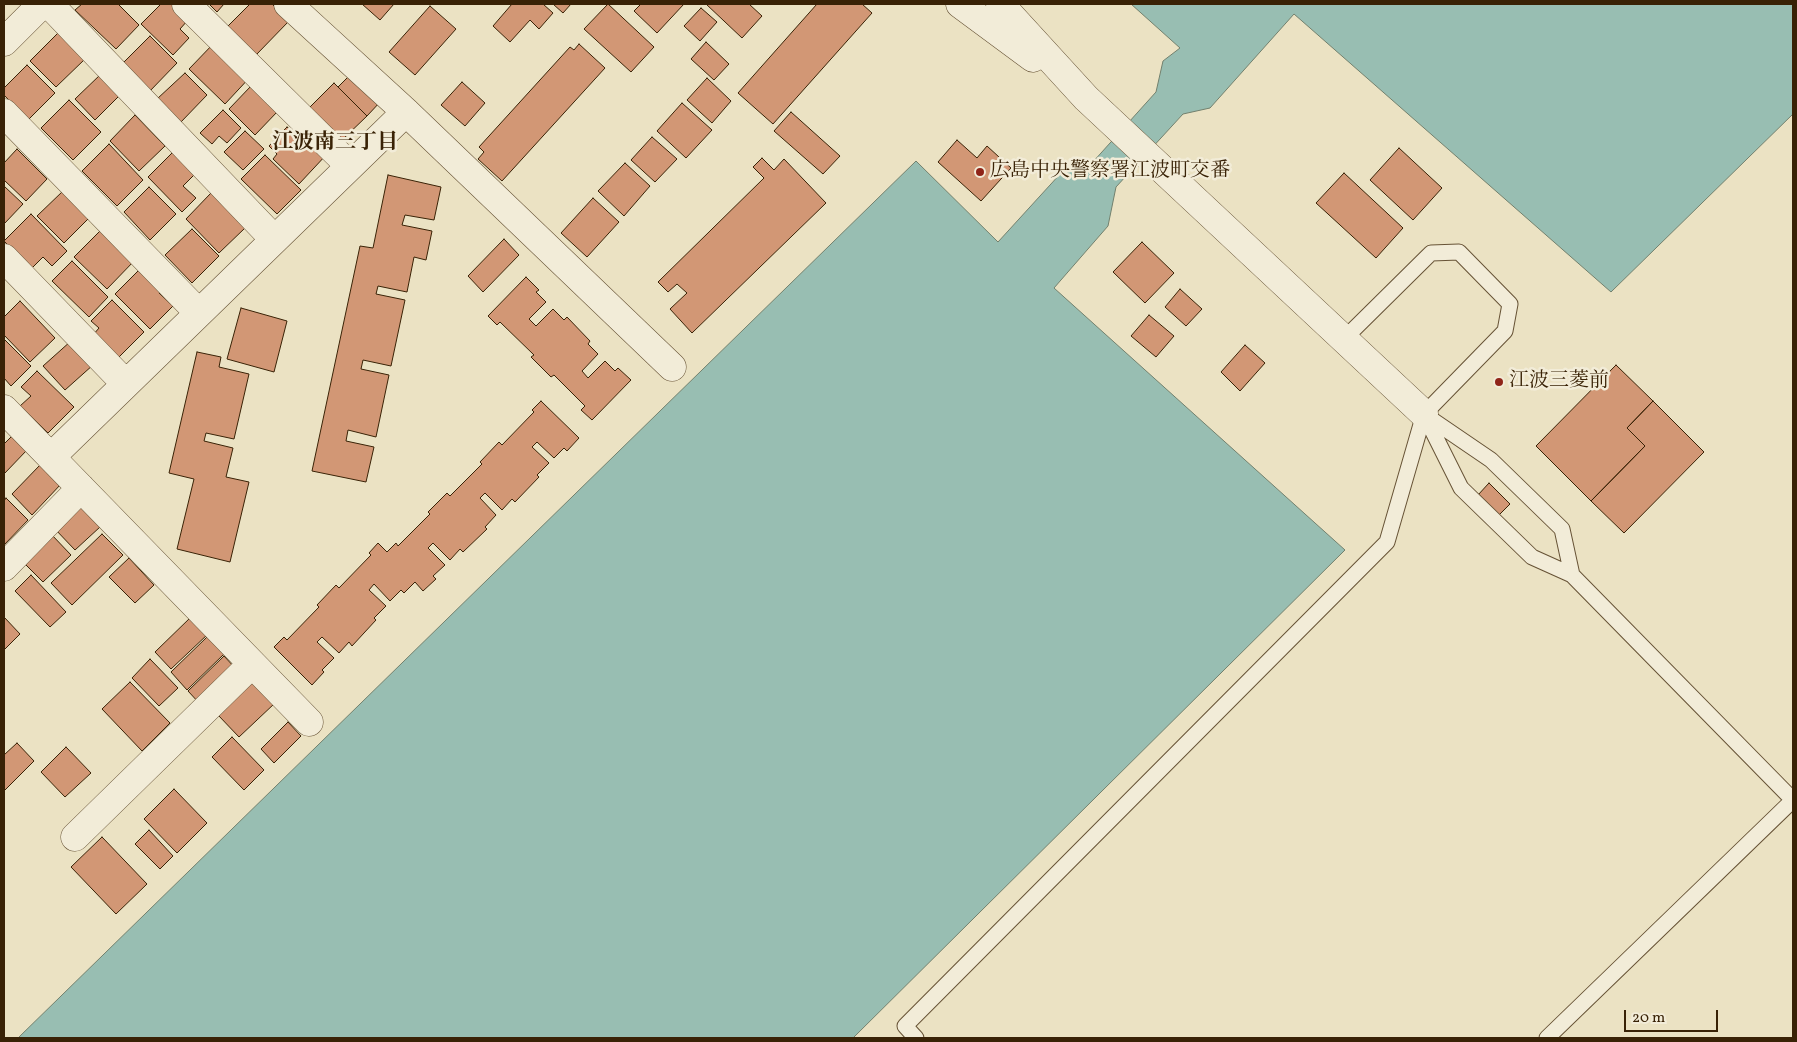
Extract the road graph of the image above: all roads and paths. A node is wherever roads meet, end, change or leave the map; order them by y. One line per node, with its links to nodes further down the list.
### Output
1 (42, 4): 7 (street)
2 (49, 4): 12 (street)
3 (186, 4): 11 (street)
4 (288, 4): 9 (street)
5 (960, 4): 8 (street)
6 (1000, 4): 8 (street)
7 (4, 42)
8 (1086, 98): 15 (street)
9 (406, 112): 11 (street); 16 (street)
10 (4, 113): 14 (street)
11 (350, 166): 12 (street)
12 (274, 239): 14 (street)
13 (4, 258): 17 (street)
14 (199, 313): 17 (street)
15 (1344, 339): 19 (street); 19 (lane)
16 (672, 367)
17 (126, 384): 20 (street)
18 (4, 409): 20 (street)
19 (1424, 414): 23 (lane); 23 (lane); 28 (lane)
20 (51, 457): 21 (street)
21 (81, 488): 22 (street); 24 (street)
22 (4, 567)
23 (1572, 575): 26 (lane)
24 (252, 664): 25 (street); 27 (street)
25 (309, 722)
26 (1793, 800): 29 (lane)
27 (76, 837)
28 (916, 1038)
29 (1547, 1038)

